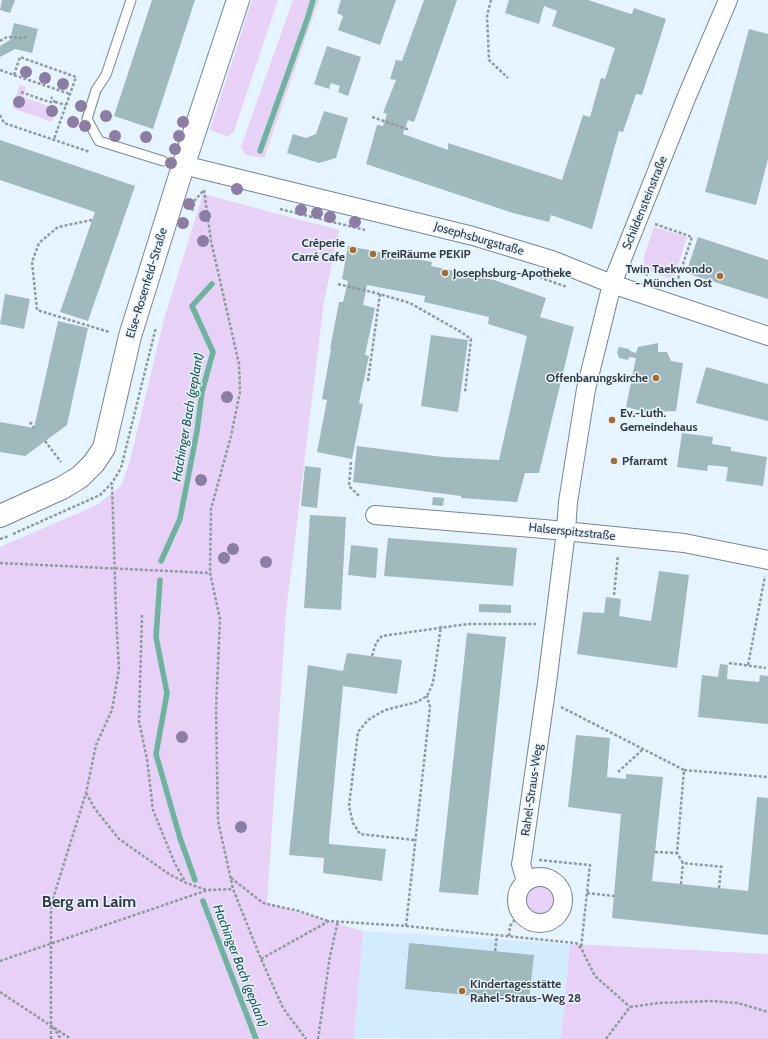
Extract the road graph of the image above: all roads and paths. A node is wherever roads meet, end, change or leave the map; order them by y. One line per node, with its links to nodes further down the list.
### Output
1 (131, 0): 20 (lane)
2 (238, 0): 20 (street, Else-Rosenfeld-Straße)
3 (491, 0): 9 (path)
4 (728, 0): 28 (street, Schildensteinstraße)
5 (28, 35): 6 (path)
6 (0, 41)
7 (0, 70): 8 (path)
8 (14, 75): 11 (path); 11 (path)
9 (508, 78)
10 (21, 92): 13 (path)
11 (70, 94): 14 (path)
12 (51, 97): 13 (path)
13 (55, 102): 14 (path)
14 (66, 105): 18 (path)
15 (0, 115): 18 (path)
16 (372, 117): 17 (path)
17 (410, 130)
18 (54, 140): 19 (path)
19 (91, 152)
20 (173, 163): 28 (street, Josephsburgstraße); 44 (street, Else-Rosenfeld-Straße)
21 (211, 192): 50 (path)
22 (273, 207): 25 (path)
23 (92, 220): 32 (path)
24 (653, 224): 29 (path)
25 (370, 231)
26 (523, 271): 30 (path)
27 (338, 284): 31 (path)
28 (612, 284): 33 (street, Josephsburgstraße); 45 (street, Schildensteinstraße)
29 (676, 285)
30 (572, 289)
31 (380, 294): 34 (path); 35 (path)
32 (109, 332)
33 (768, 336)
34 (368, 381)
35 (465, 392)
36 (30, 422): 37 (path)
37 (34, 428)
38 (45, 441): 39 (path)
39 (60, 462)
40 (351, 462): 42 (path)
41 (112, 483): 49 (path)
42 (360, 497)
43 (375, 515): 45 (street, Halserspitzstraße)
44 (0, 516)
45 (566, 531): 47 (street, Halserspitzstraße); 54 (street, Rahel-Straus-Weg)
46 (619, 550): 52 (path)
47 (768, 560)
48 (0, 563): 49 (path)
49 (114, 569): 50 (path); 66 (path)
50 (210, 573): 72 (path)
51 (768, 573): 58 (path)
52 (614, 595)
53 (142, 615): 74 (path)
54 (554, 624): 55 (path); 61 (street, Rahel-Straus-Weg)
55 (441, 626): 56 (path); 60 (path)
56 (372, 656)
57 (729, 663): 58 (path)
58 (748, 665): 59 (path)
59 (766, 668)
60 (427, 696): 67 (path); 67 (path)
61 (545, 697): 62 (path); 73 (street, Rahel-Straus-Weg)
62 (642, 750): 63 (path); 64 (path)
63 (684, 770): 65 (path); 69 (path)
64 (618, 772)
65 (768, 777)
66 (86, 793): 74 (path); 87 (path)
67 (414, 840): 84 (path)
68 (655, 852): 69 (path)
69 (677, 853): 71 (path)
70 (534, 860): 79 (path)
71 (683, 863): 75 (path); 76 (path)
72 (230, 877): 77 (path); 82 (path)
73 (526, 881): 81 (street); 81 (street)
74 (186, 883): 78 (path)
75 (681, 884)
76 (719, 888)
77 (233, 889): 78 (path); 90 (path)
78 (208, 890): 87 (path)
79 (587, 893): 80 (path); 88 (path)
80 (614, 896)
81 (520, 913): 86 (path)
82 (329, 921): 83 (path); 90 (path)
83 (338, 921): 84 (path); 100 (path)
84 (406, 926): 85 (path)
85 (497, 935): 86 (path); 89 (path)
86 (509, 936): 88 (path)
87 (51, 944): 91 (path); 95 (path)
88 (581, 948): 93 (path)
89 (495, 951)
90 (261, 959): 99 (path)
91 (0, 961)
92 (0, 992): 95 (path)
93 (630, 1007): 94 (path); 101 (path)
94 (768, 1012)
95 (52, 1025): 96 (path); 97 (path); 98 (path)
96 (51, 1039)
97 (61, 1039)
98 (71, 1039)
99 (306, 1039)
100 (318, 1039)
101 (606, 1039)

